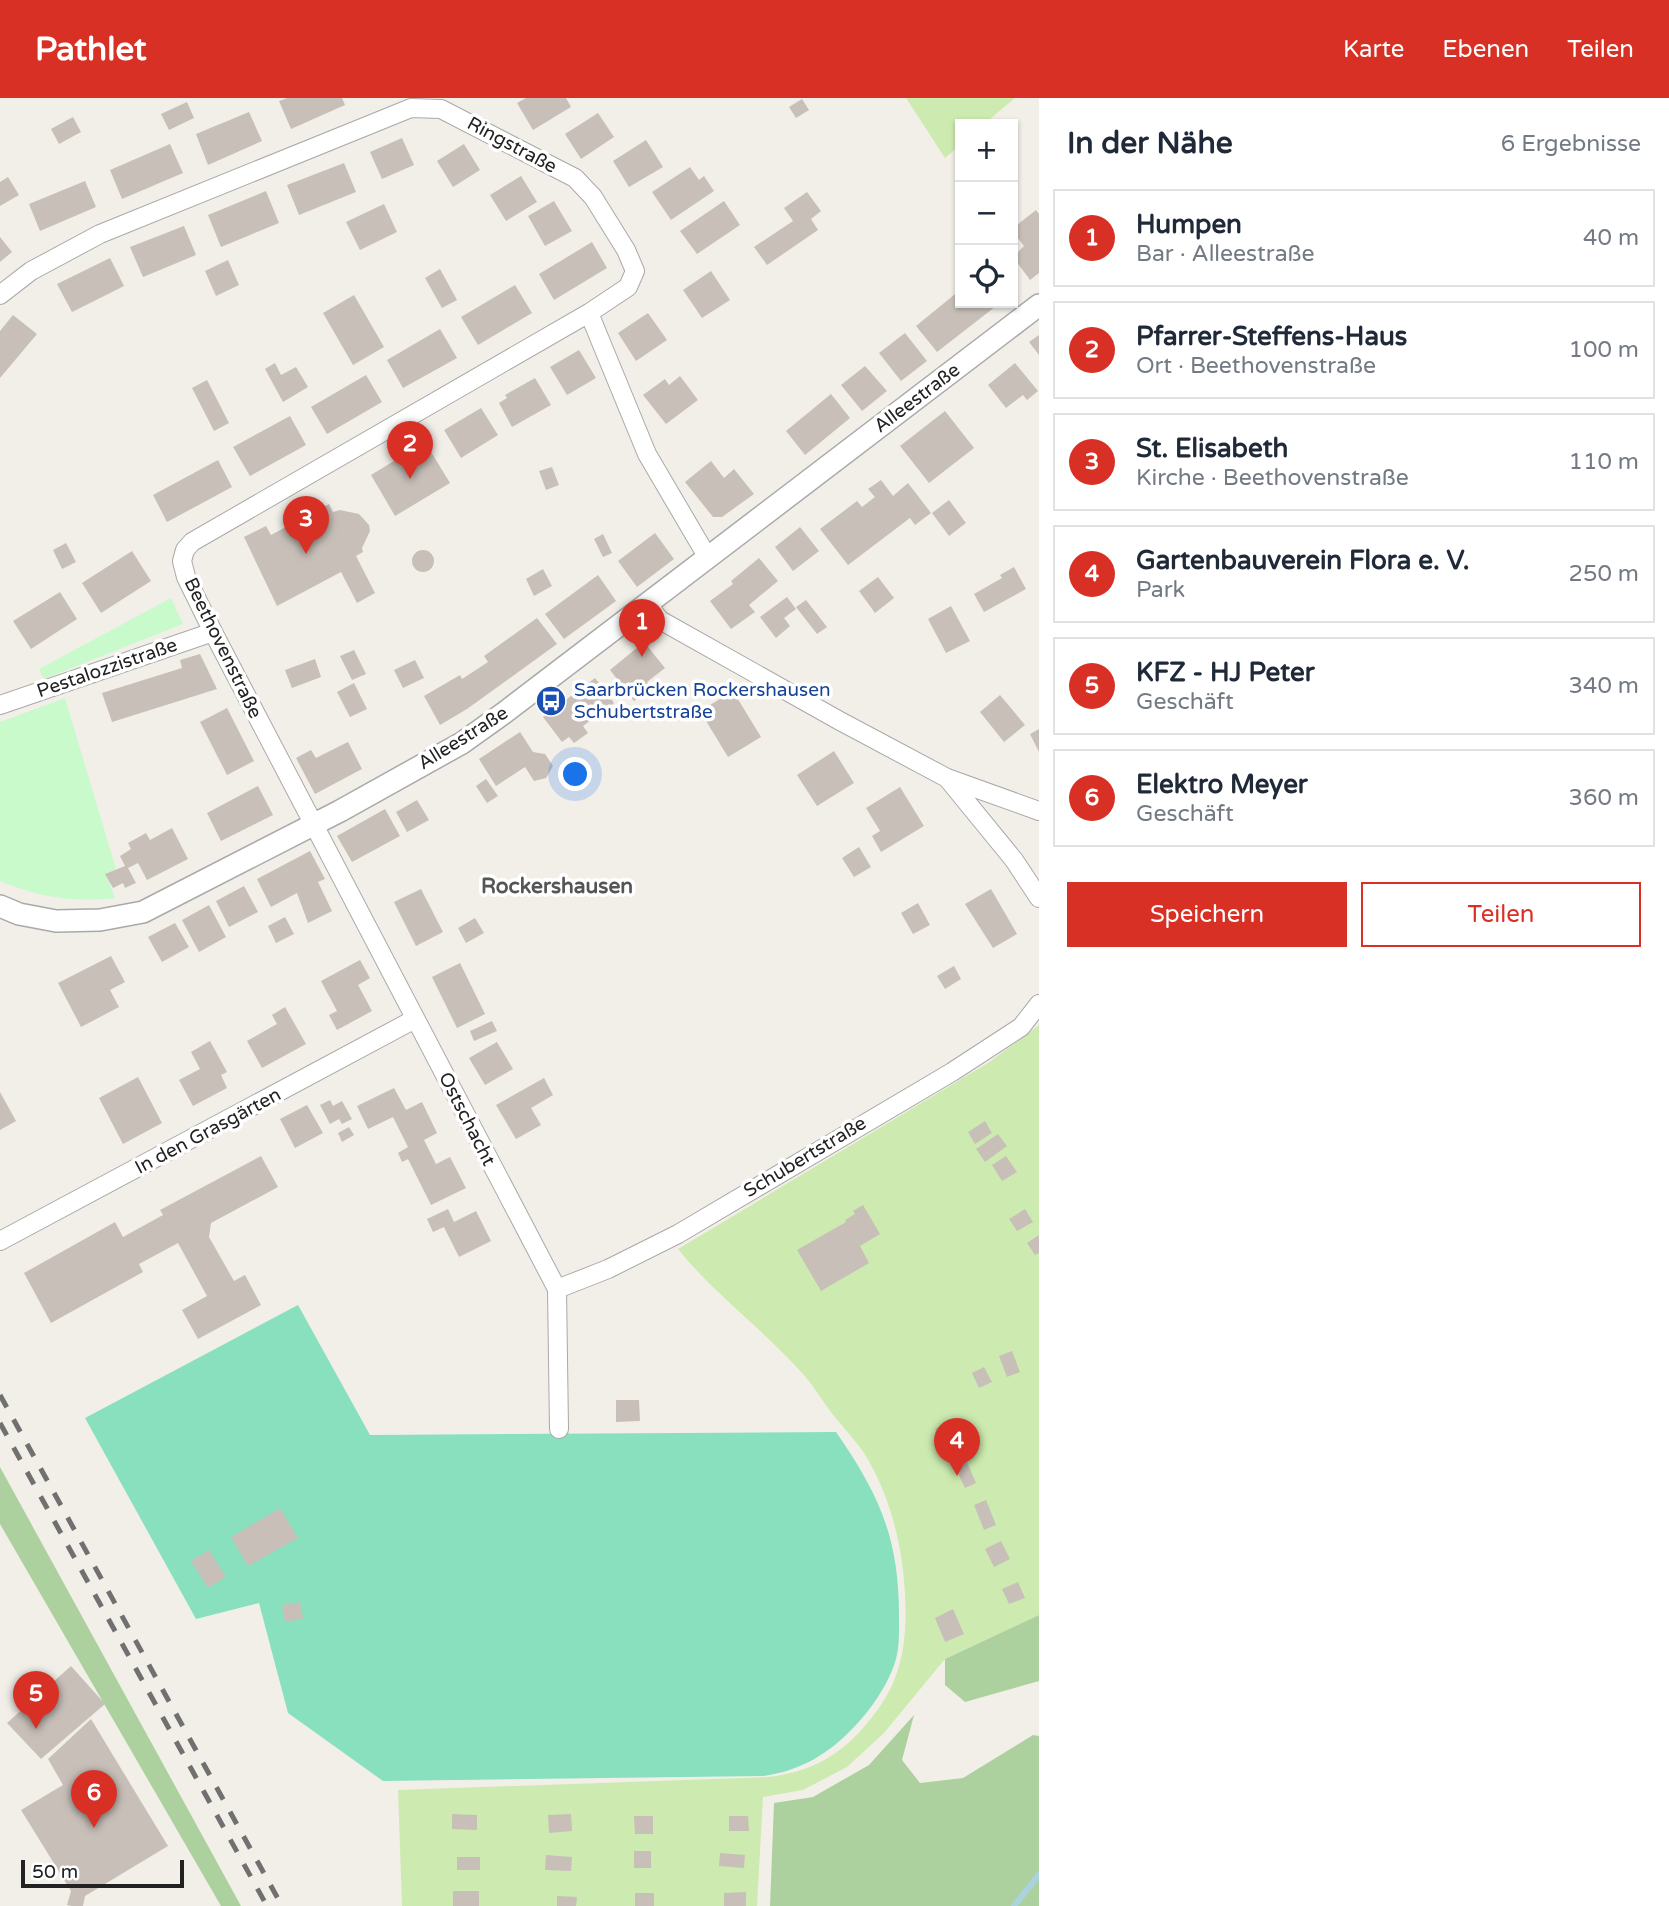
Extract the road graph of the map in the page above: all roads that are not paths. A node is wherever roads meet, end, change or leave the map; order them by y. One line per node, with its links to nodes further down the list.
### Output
1 (0, 295): 3 (street, Ringstraße)
2 (1039, 305): 4 (street, Alleestraße)
3 (589, 313): 4 (street); 6 (street, Beethovenstraße)
4 (708, 558): 5 (street, Alleestraße)
5 (647, 604): 8 (street); 10 (street, Alleestraße)
6 (213, 632): 7 (street, Pestalozzistraße); 10 (street, Beethovenstraße)
7 (0, 705)
8 (947, 778): 9 (street); 11 (street)
9 (1039, 811)
10 (312, 825): 12 (street, Alleestraße); 14 (street, Ostschacht)
11 (1039, 898)
12 (0, 906)
13 (1039, 1004): 16 (street, Schubertstraße)
14 (415, 1019): 15 (street, In den Grasgärten); 16 (street, Ostschacht)
15 (0, 1241)
16 (557, 1289): 17 (street, Ostschacht)
17 (559, 1429)

